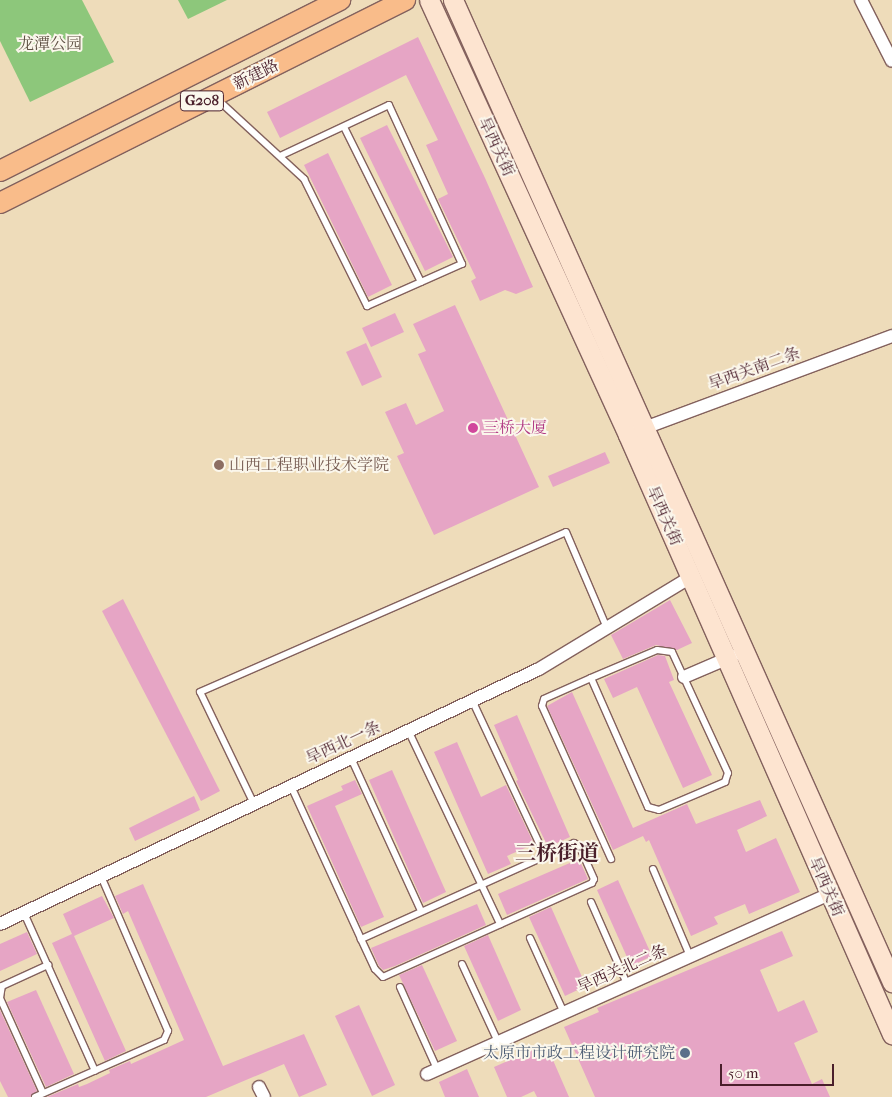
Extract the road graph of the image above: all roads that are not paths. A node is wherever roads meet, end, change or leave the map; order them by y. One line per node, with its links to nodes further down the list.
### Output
1 (340, 0): 10 (main road, 新建路 / G208)
2 (405, 0): 7 (main road, 新建路 / G208)
3 (429, 0): 15 (main road, 旱西关街)
4 (453, 0): 14 (main road, 旱西关街)
5 (862, 0): 6 (street)
6 (892, 61)
7 (213, 96): 9 (lane); 11 (main road, 新建路 / G208)
8 (344, 127): 9 (lane); 12 (lane); 12 (lane)
9 (280, 156): 12 (lane)
10 (0, 171)
11 (0, 203)
12 (420, 282)
13 (892, 336): 14 (street, 旱西关南二条)
14 (645, 427): 15 (street, 旱西关南二条); 18 (main road, 旱西关街)
15 (628, 435): 16 (main road, 旱西关街)
16 (691, 577): 17 (street, 旱西北一条); 19 (main road, 旱西关街)
17 (606, 628): 22 (street, 旱西北一条); 26 (lane)
18 (745, 651): 19 (street); 43 (main road, 旱西关街)
19 (727, 659): 21 (street); 32 (main road, 旱西关街)
20 (591, 678): 21 (lane); 21 (lane); 28 (lane)
21 (684, 678)
22 (472, 700): 23 (street, 旱西北一条); 27 (lane)
23 (408, 730): 24 (street, 旱西北一条); 31 (lane)
24 (351, 758): 25 (street, 旱西北一条); 34 (lane)
25 (291, 786): 26 (street, 旱西北一条); 39 (lane)
26 (254, 804): 30 (street, 旱西北一条)
27 (545, 856): 31 (lane); 37 (lane)
28 (611, 858)
29 (653, 869): 40 (lane)
30 (101, 876): 35 (street, 旱西北一条); 49 (lane)
31 (481, 884): 34 (lane); 37 (lane)
32 (830, 894): 40 (street, 旱西关北二条); 47 (main road, 旱西关街)
33 (590, 902): 44 (lane)
34 (421, 911): 39 (lane)
35 (24, 912): 36 (street, 旱西北一条); 42 (lane)
36 (0, 924)
37 (500, 924): 39 (lane)
38 (530, 938): 46 (lane)
39 (361, 939)
40 (690, 956): 44 (street, 旱西关北二条)
41 (462, 964): 48 (lane)
42 (48, 965): 49 (lane); 51 (lane)
43 (892, 982)
44 (627, 984): 46 (street, 旱西关北二条)
45 (400, 987): 50 (lane)
46 (564, 1013): 48 (street, 旱西关北二条)
47 (892, 1034)
48 (498, 1042): 50 (street, 旱西关北二条)
49 (95, 1070): 51 (lane)
50 (432, 1071)
51 (43, 1094): 52 (lane)
52 (35, 1097)

